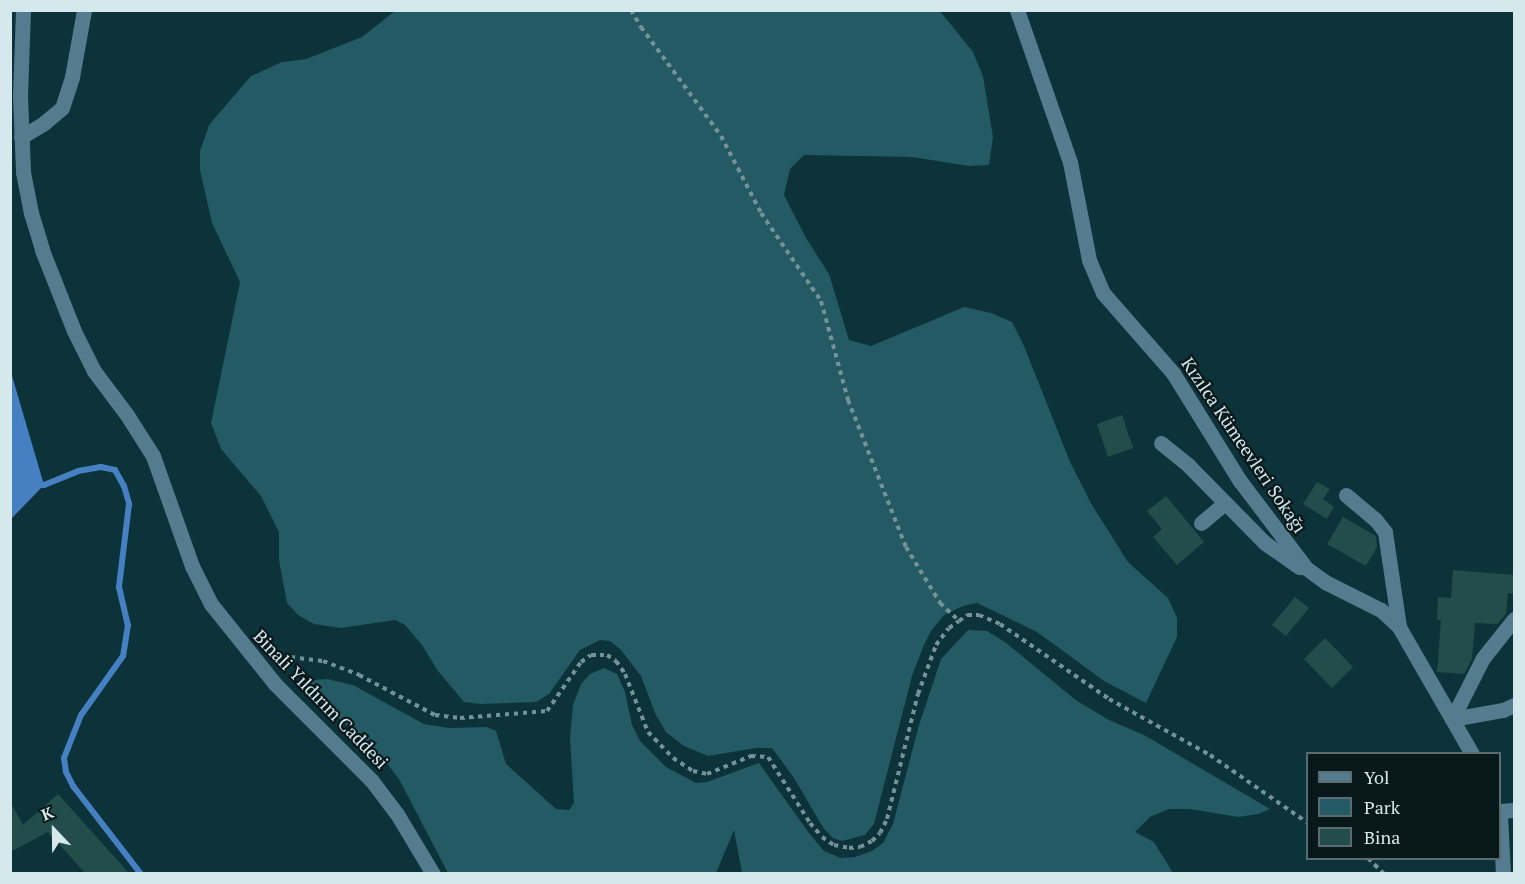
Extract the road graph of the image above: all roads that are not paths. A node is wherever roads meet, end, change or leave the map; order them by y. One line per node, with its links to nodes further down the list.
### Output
1 (22, 10): 4 (street, Binali Yıldırım Caddesi)
2 (84, 10): 4 (street)
3 (1017, 10): 9 (street, Kızılca Kümeevleri Sokağı)
4 (21, 137): 16 (street, Binali Yıldırım Caddesi)
5 (1161, 443): 7 (street)
6 (1346, 495): 11 (street)
7 (1224, 504): 8 (street); 9 (street)
8 (1201, 523)
9 (1313, 574): 11 (street, Kızılca Kümeevleri Sokağı)
10 (1515, 619): 13 (street)
11 (1399, 627): 13 (street, Kızılca Kümeevleri Sokağı)
12 (1515, 705): 13 (street)
13 (1452, 719): 14 (street, Kızılca Kümeevleri Sokağı)
14 (1471, 752)
15 (1501, 833): 17 (street)
16 (433, 873)
17 (1503, 873)

